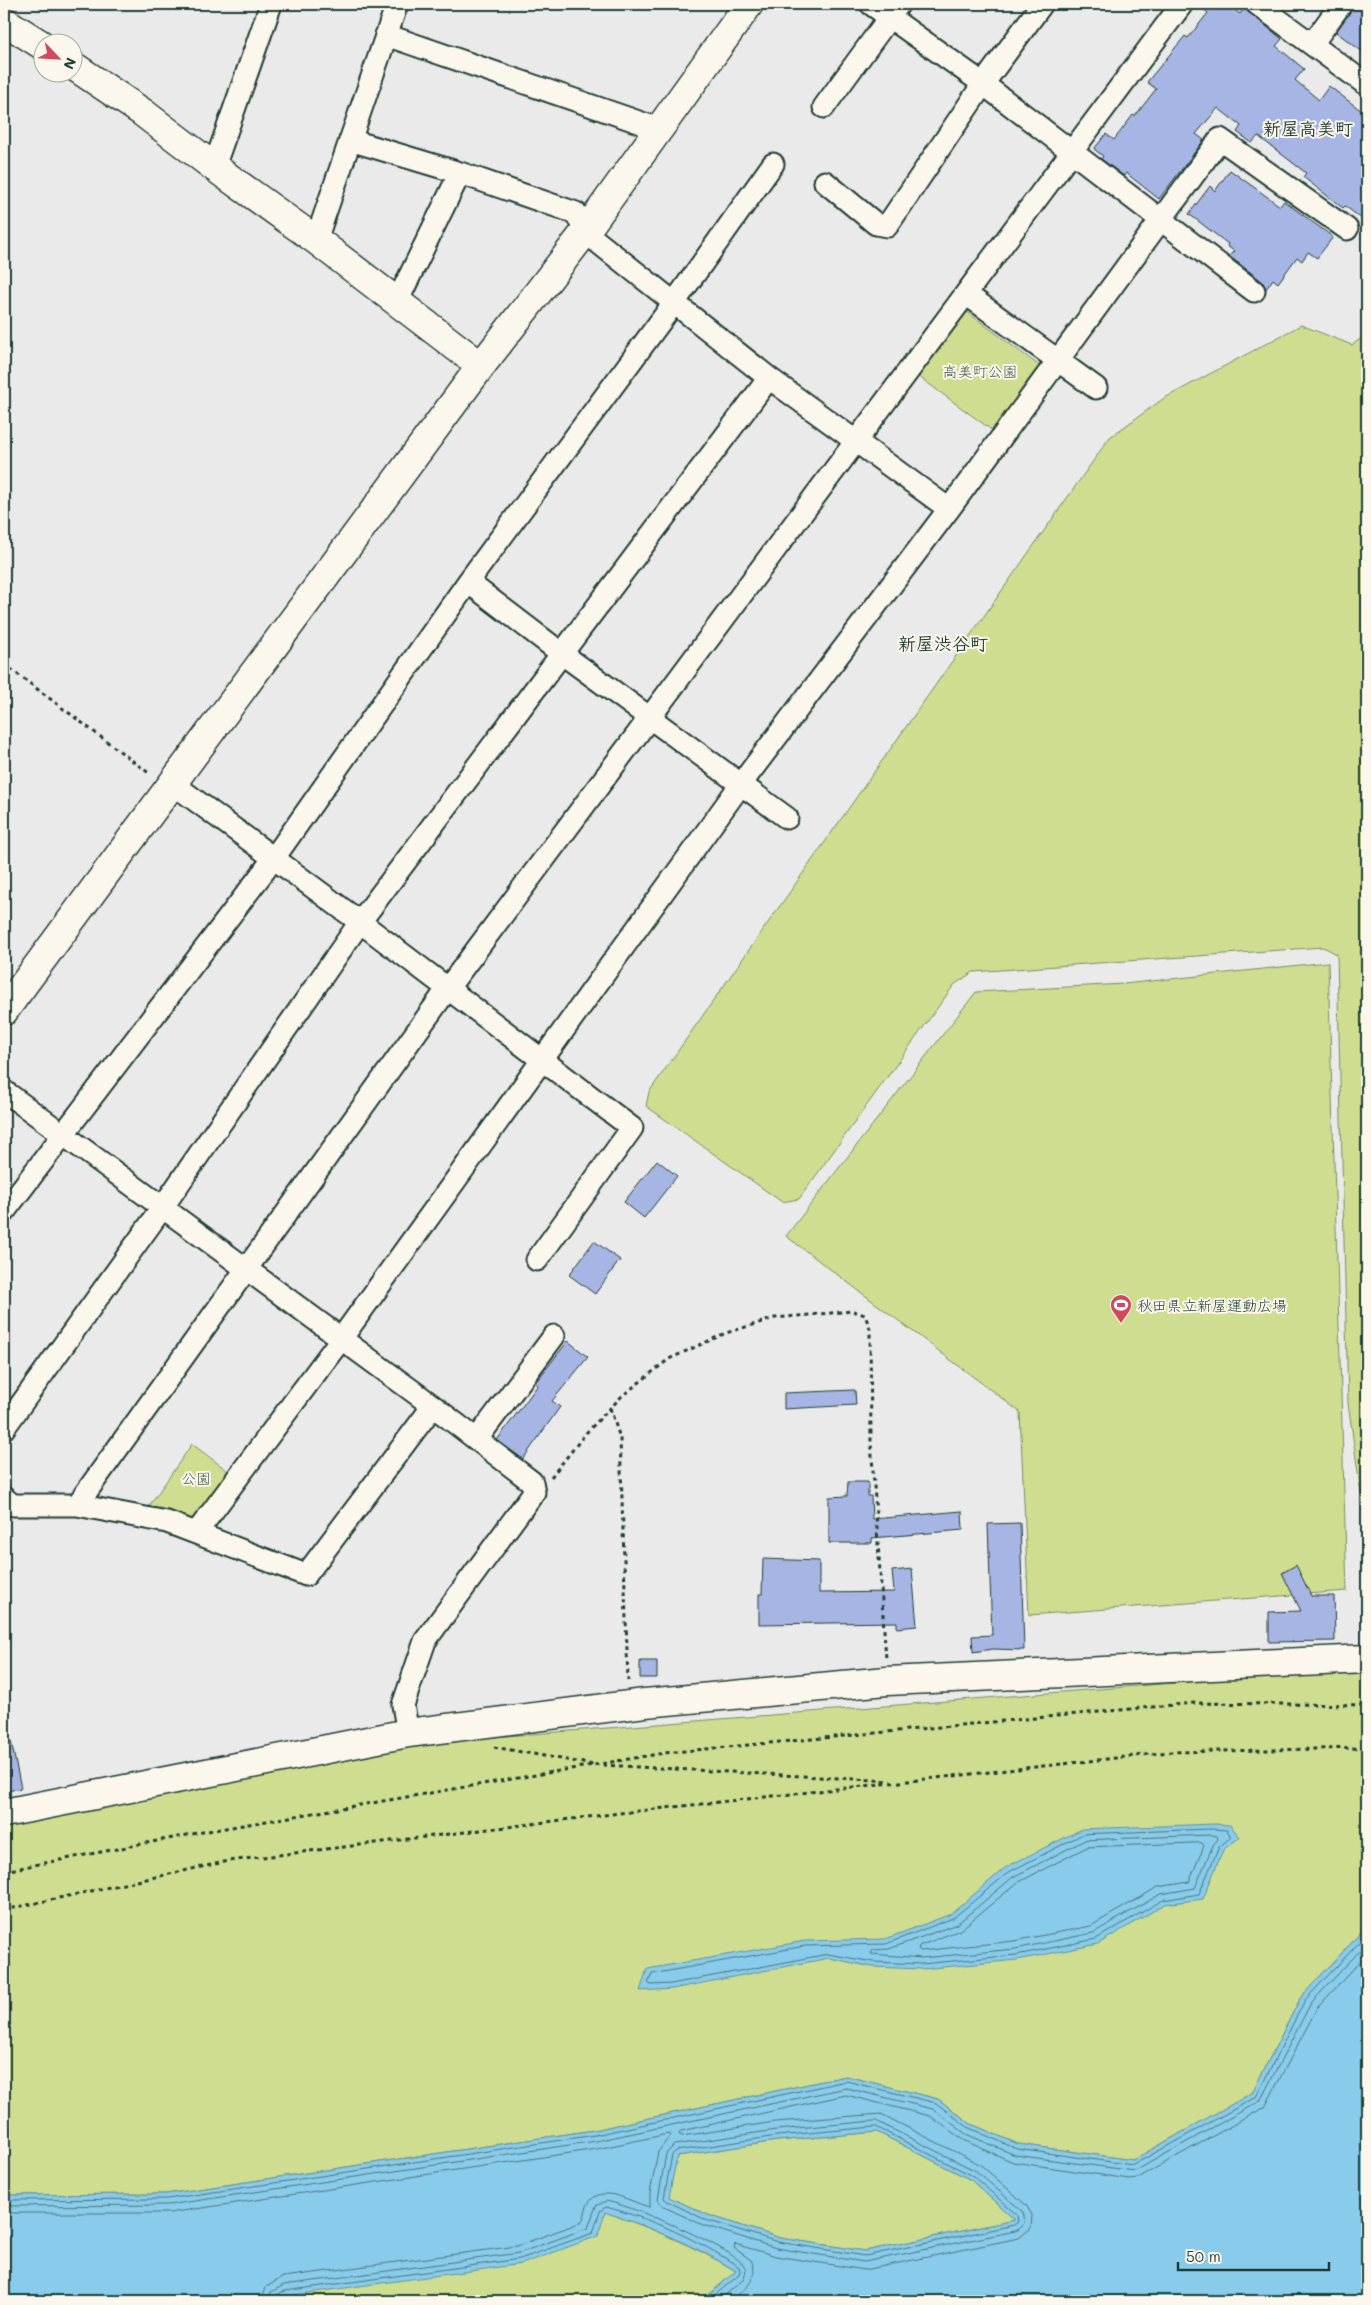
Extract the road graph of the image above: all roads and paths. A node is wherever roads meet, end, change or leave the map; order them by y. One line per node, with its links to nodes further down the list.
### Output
1 (271, 4): 22 (street)
2 (396, 4): 11 (street)
3 (749, 4): 18 (street)
4 (871, 4): 9 (street)
5 (1042, 4): 15 (street)
6 (1182, 4): 20 (street)
7 (1257, 4): 13 (street)
8 (1341, 4): 13 (street)
9 (894, 10): 15 (street); 17 (street)
10 (4, 21): 12 (street)
11 (386, 35): 18 (street); 19 (street)
12 (32, 39)
13 (1312, 44): 16 (street)
14 (82, 72): 22 (street)
15 (983, 84): 20 (street); 24 (street)
16 (1367, 85)
17 (824, 107)
18 (659, 129): 27 (street)
19 (350, 140): 23 (street); 28 (street)
20 (1072, 153): 25 (street); 30 (street)
21 (773, 164): 32 (street)
22 (214, 168): 28 (street)
23 (460, 173): 27 (street); 31 (street)
24 (825, 182)
25 (1161, 220): 26 (street); 29 (street); 33 (street)
26 (1346, 229)
27 (585, 232): 32 (street); 34 (street)
28 (316, 240): 31 (street)
29 (1254, 291)
30 (966, 294): 33 (street); 37 (street)
31 (397, 302): 34 (street)
32 (674, 303): 35 (street); 39 (street)
33 (1058, 361): 36 (street); 38 (street)
34 (481, 366): 44 (street)
35 (769, 378): 37 (street); 40 (street)
36 (1096, 388)
37 (856, 442): 38 (street); 42 (street)
38 (949, 509): 43 (street)
39 (468, 582): 40 (street); 46 (street)
40 (561, 653): 42 (street); 47 (street)
41 (4, 664): 44 (path)
42 (650, 718): 43 (street); 48 (street)
43 (741, 784): 45 (street); 50 (street)
44 (170, 786): 46 (street); 49 (street)
45 (787, 818)
46 (274, 858): 47 (street); 52 (street)
47 (360, 922): 48 (street); 53 (street)
48 (448, 988): 50 (street); 56 (street)
49 (4, 1011)
50 (543, 1060): 55 (street); 58 (street)
51 (4, 1091): 52 (street)
52 (62, 1134): 53 (street); 54 (street)
53 (162, 1208): 56 (street); 61 (street)
54 (4, 1212)
55 (537, 1260)
56 (246, 1269): 58 (street); 65 (street)
57 (554, 1336): 62 (street)
58 (341, 1339): 59 (street); 66 (street)
59 (433, 1406): 62 (street); 66 (street)
60 (610, 1408): 63 (path); 68 (path); 69 (path)
61 (4, 1428)
62 (477, 1439): 63 (street)
63 (533, 1486): 71 (street)
64 (4, 1498): 65 (street)
65 (77, 1505): 66 (street)
66 (197, 1532)
67 (1367, 1659): 68 (street)
68 (887, 1681): 69 (street)
69 (629, 1705): 71 (street)
70 (1367, 1705): 74 (path)
71 (408, 1733): 76 (street)
72 (493, 1747): 74 (path)
73 (1367, 1748): 75 (path)
74 (597, 1765): 75 (path); 77 (path)
75 (902, 1782): 78 (path)
76 (4, 1813)
77 (4, 1871)
78 (4, 1910)

